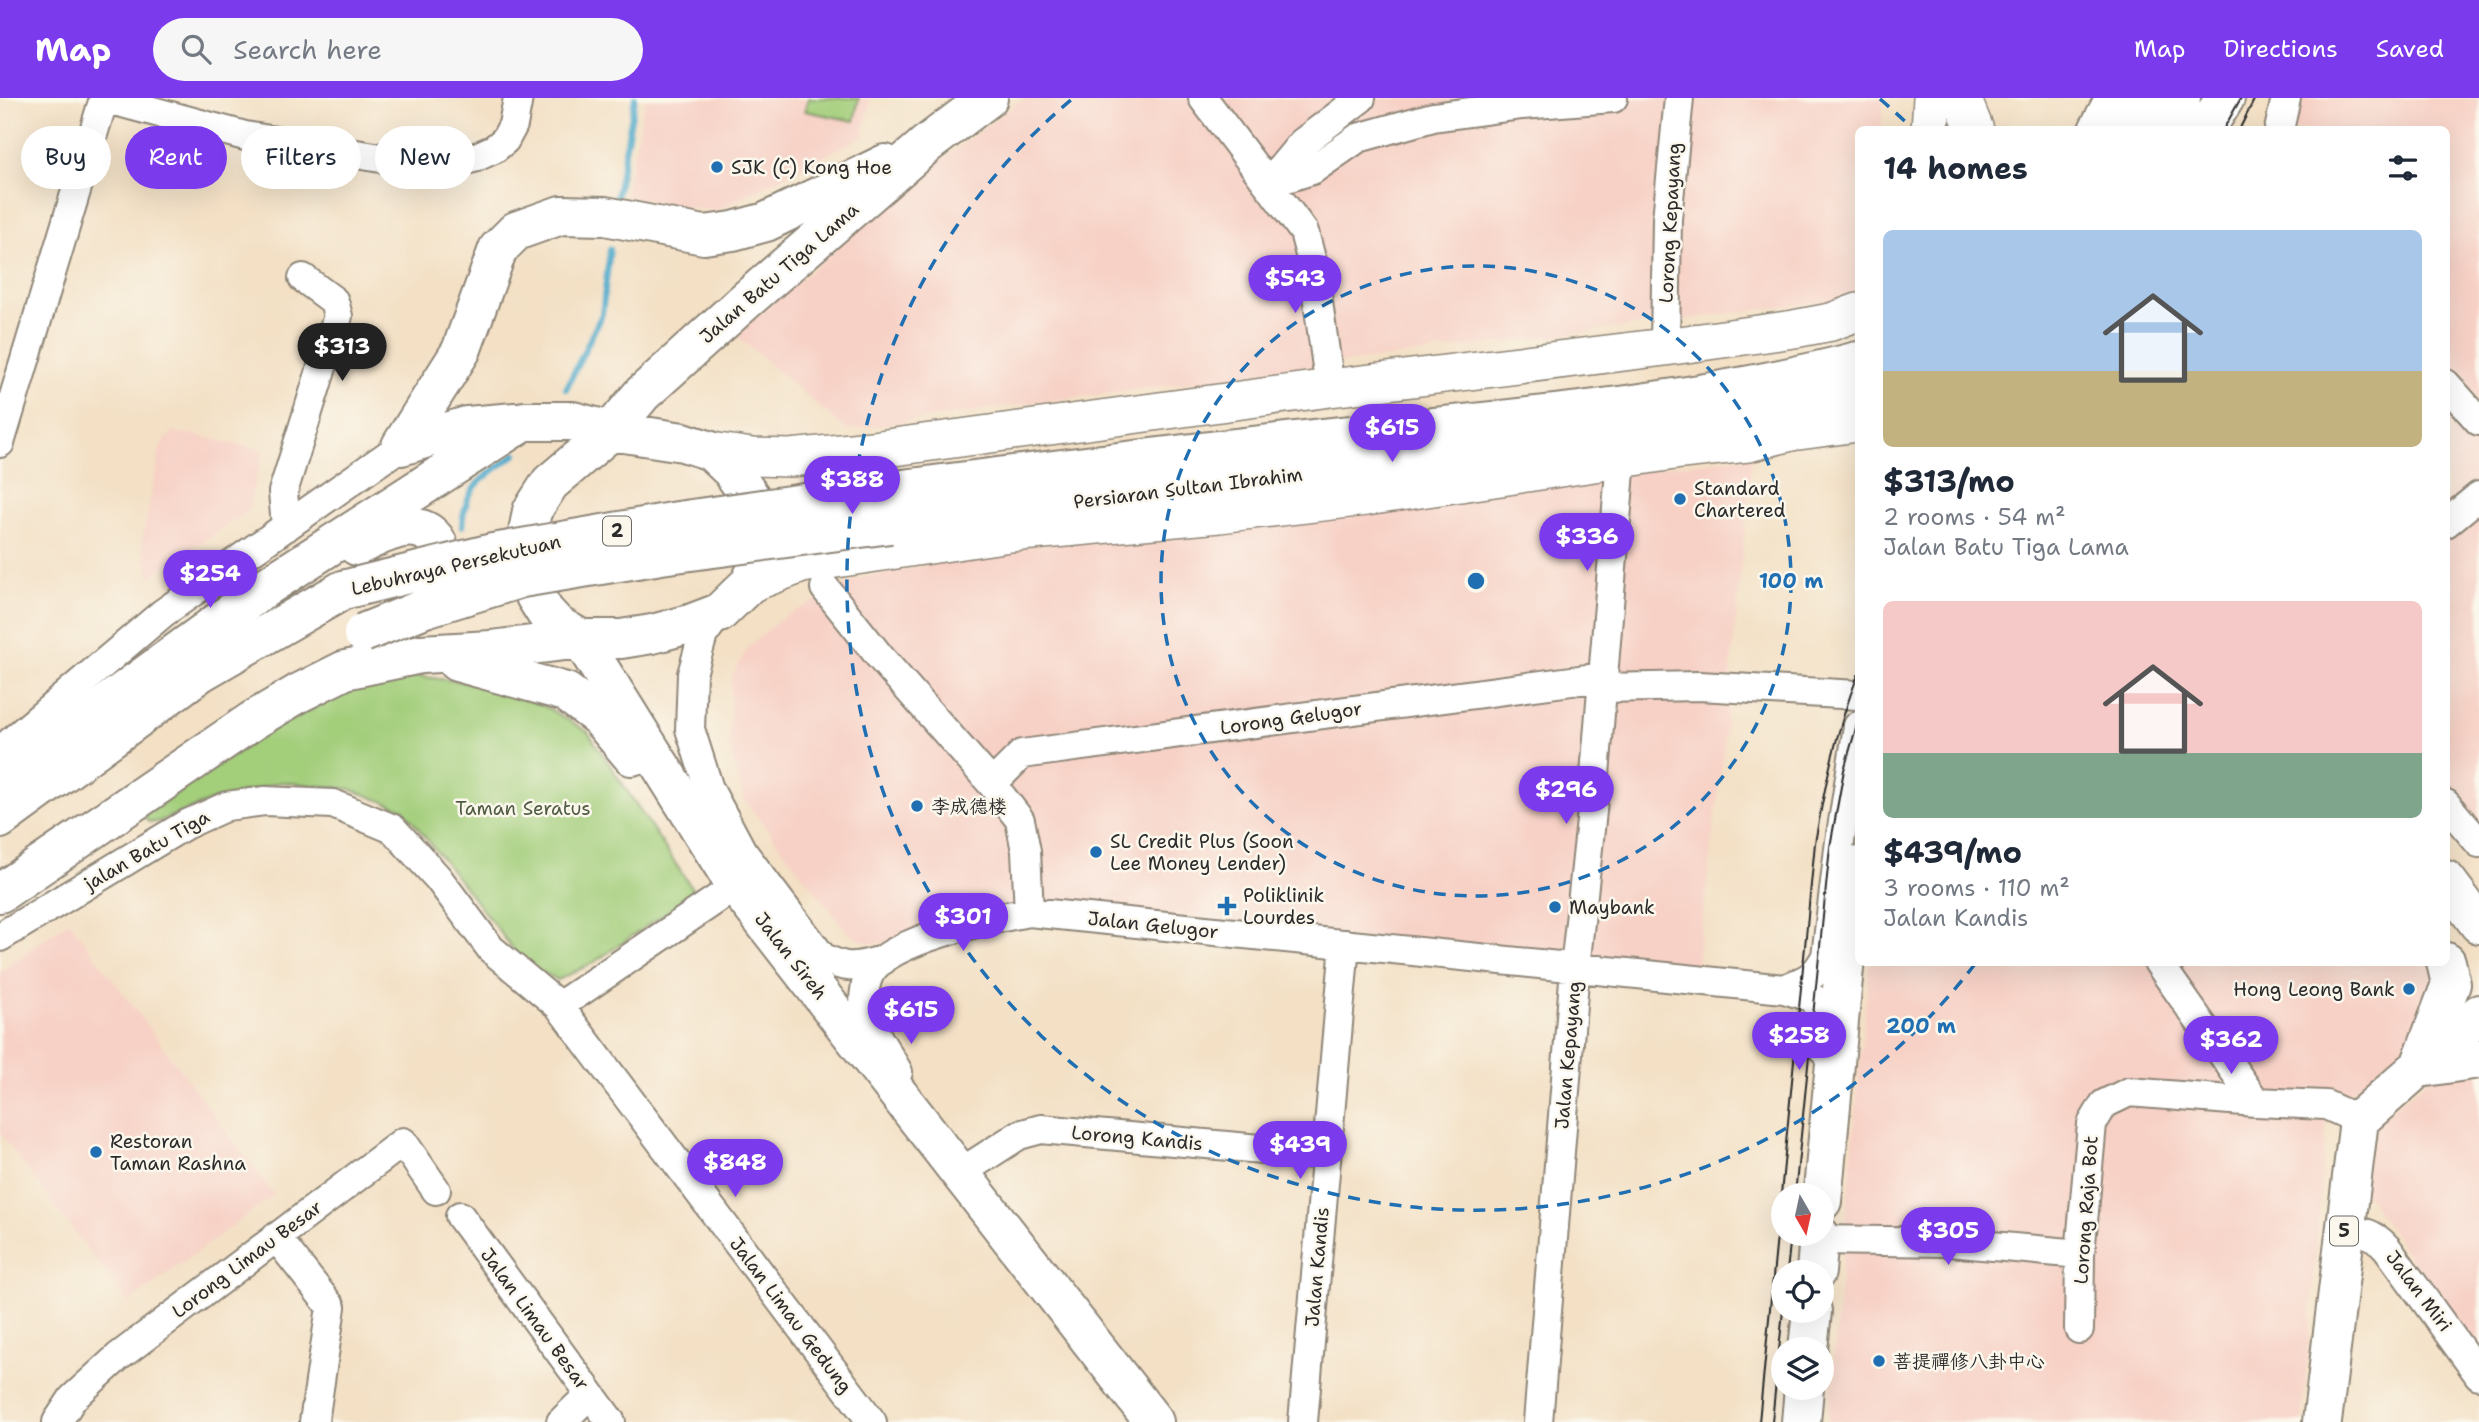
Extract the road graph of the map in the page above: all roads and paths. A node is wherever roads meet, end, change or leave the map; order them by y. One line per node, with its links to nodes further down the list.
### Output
1 (104, 98): 2 (street); 31 (street)
2 (519, 98)
3 (988, 98): 18 (highway, Jalan Batu Tiga Lama)
4 (1203, 98): 19 (street)
5 (1361, 98): 19 (street)
6 (1613, 98): 19 (street)
7 (1679, 98): 22 (street, Lorong Kepayang)
8 (1932, 98): 14 (main road)
9 (1962, 98): 15 (main road)
10 (2149, 98): 13 (highway)
11 (2181, 98): 16 (highway)
12 (2286, 98): 17 (street)
13 (2113, 118)
14 (1930, 126)
15 (1973, 126)
16 (2168, 126)
17 (2280, 126)
18 (927, 144): 30 (highway, Jalan Batu Tiga Lama); 32 (highway)
19 (1268, 184): 25 (street)
20 (303, 278): 39 (street)
21 (1855, 313): 22 (main road)
22 (1665, 347): 25 (main road)
23 (1855, 362): 37 (highway, Persiaran Sultan Ibrahim / 2)
24 (2450, 387): 27 (street)
25 (1329, 388): 33 (main road)
26 (1855, 393): 37 (highway, Persiaran Sultan Ibrahim / 2)
27 (2477, 413)
28 (524, 421): 30 (highway); 32 (highway); 42 (highway)
29 (1855, 423): 35 (main road)
30 (611, 431): 34 (highway); 45 (highway)
31 (0, 443)
32 (401, 446): 39 (street)
33 (872, 450): 34 (main road); 40 (main road)
34 (711, 451): 41 (highway)
35 (1620, 459): 40 (main road); 48 (street, Jalan Kepayang)
36 (2479, 496): 38 (street)
37 (893, 507): 55 (highway, Lebuhraya Persekutuan / 2, bridge); 59 (highway, Lebuhraya Persekutuan / 2, bridge)
38 (2450, 520)
39 (286, 527): 51 (street)
40 (928, 545): 41 (main road)
41 (750, 584): 44 (highway)
42 (269, 585): 47 (highway); 51 (highway)
43 (825, 589): 52 (street)
44 (719, 613): 45 (highway); 70 (street, Jalan Sireh)
45 (581, 639): 46 (highway); 62 (highway, Jalan Sireh)
46 (421, 654): 47 (highway); 62 (highway)
47 (345, 670): 57 (highway)
48 (1602, 683): 49 (street, Lorong Gelugor); 52 (street, Lorong Gelugor); 73 (street, Jalan Kepayang)
49 (1855, 695)
50 (1855, 745): 74 (street)
51 (18, 747): 53 (highway)
52 (992, 784): 65 (street)
53 (0, 788)
54 (2450, 809): 56 (street)
55 (0, 819)
56 (2479, 843)
57 (57, 856): 64 (highway); 66 (street)
58 (2450, 863): 60 (highway)
59 (0, 867)
60 (2479, 884)
61 (2450, 885): 67 (highway)
62 (736, 886): 75 (street); 81 (highway, Jalan Sireh)
63 (1855, 888): 82 (highway)
64 (0, 893)
65 (1029, 912): 69 (street, Jalan Gelugor); 70 (street, Jalan Gelugor)
66 (0, 913)
67 (2479, 924)
68 (0, 937): 75 (street, jalan Batu Tiga)
69 (1345, 944): 73 (street, Jalan Gelugor); 83 (street, Jalan Kandis)
70 (883, 960): 81 (street, Jalan Gelugor)
71 (2161, 966): 79 (street)
72 (2447, 966): 78 (highway)
73 (1575, 968): 74 (street, Jalan Gelugor); 103 (street, Jalan Kepayang)
74 (1784, 989): 82 (street)
75 (559, 1006): 100 (street, Jalan Limau Gedung)
76 (2479, 1014): 78 (highway)
77 (2479, 1059): 78 (highway)
78 (2419, 1068): 80 (highway)
79 (2256, 1102): 80 (street, Lorong Raja Bot); 91 (street, Lorong Raja Bot)
80 (2359, 1120): 88 (highway, 5)
81 (923, 1126): 84 (highway, Jalan Sireh)
82 (1827, 1146): 85 (highway)
83 (1326, 1155): 84 (street, Lorong Kandis); 102 (street, Jalan Kandis)
84 (960, 1173): 101 (highway, Jalan Sireh)
85 (1824, 1183)
86 (436, 1189): 89 (street, Lorong Limau Besar)
87 (460, 1216): 94 (street, Jalan Limau Besar)
88 (2344, 1231): 93 (street, Jalan Miri); 105 (highway, 5)
89 (276, 1237): 96 (street, Lorong Limau Besar); 97 (street)
90 (1818, 1249): 91 (street)
91 (2080, 1254): 92 (street, Lorong Raja Bot)
92 (2078, 1329)
93 (2479, 1375)
94 (589, 1395): 98 (street); 99 (street, Jalan Limau Besar)
95 (1803, 1400): 104 (highway)
96 (57, 1422)
97 (314, 1422)
98 (561, 1422)
99 (611, 1422)
100 (872, 1422)
101 (1154, 1422)
102 (1303, 1422)
103 (1538, 1422)
104 (1801, 1422)
105 (2322, 1422)

